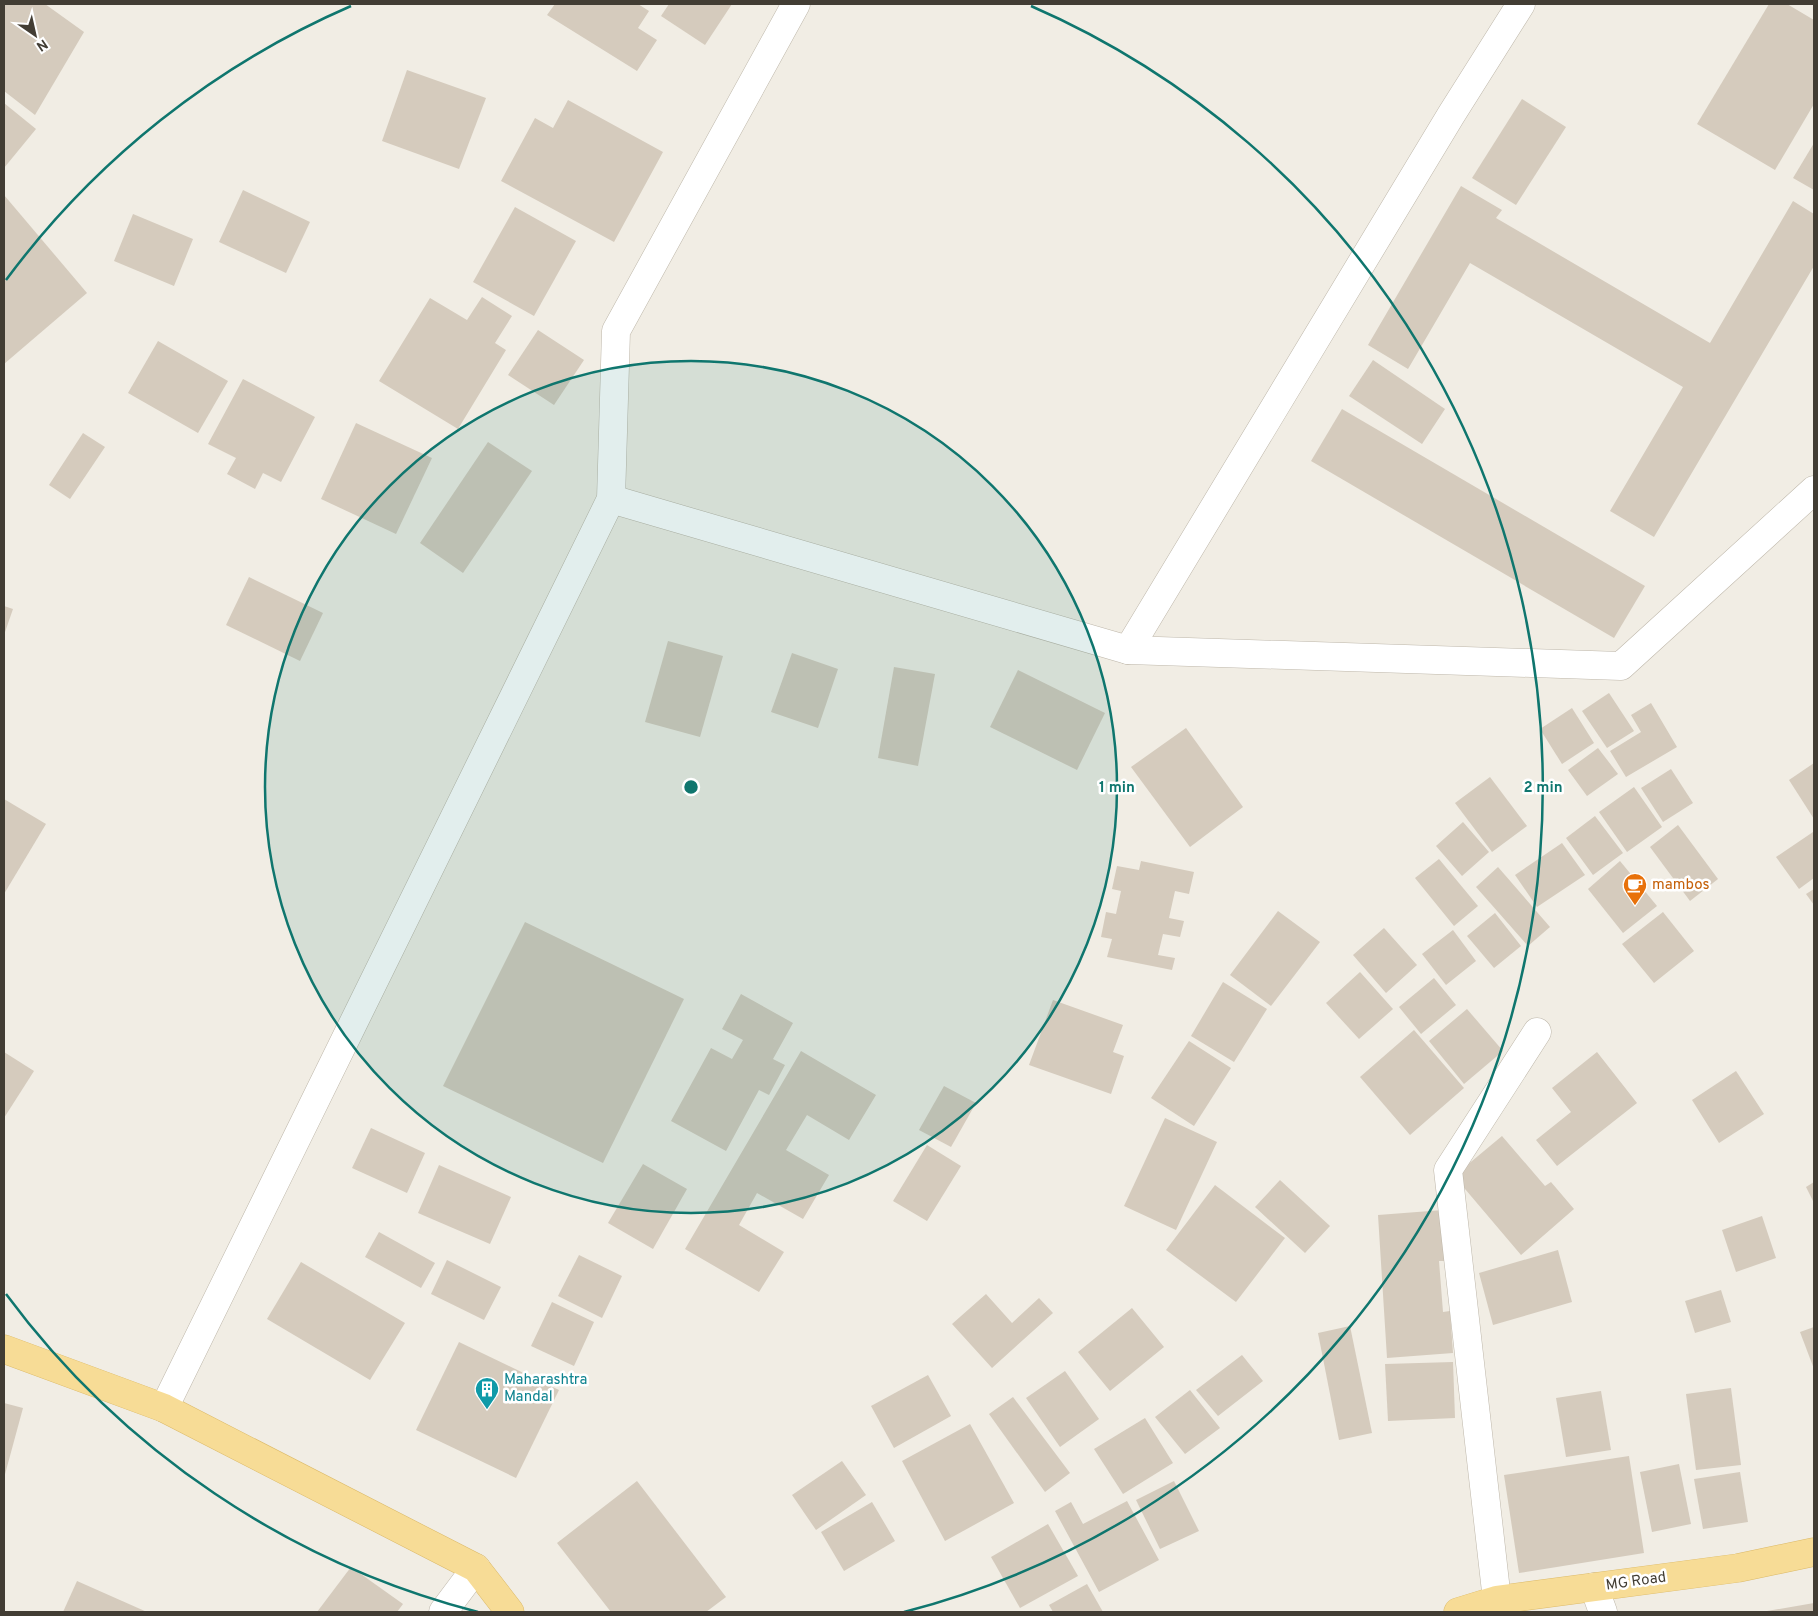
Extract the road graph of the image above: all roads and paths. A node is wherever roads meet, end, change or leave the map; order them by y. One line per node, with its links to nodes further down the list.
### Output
1 (796, 4): 4 (street)
2 (1521, 4): 5 (street)
3 (1814, 490): 5 (street)
4 (611, 499): 5 (street); 8 (street)
5 (1128, 650)
6 (1537, 1032): 12 (street)
7 (4, 1349): 8 (main road)
8 (164, 1408): 10 (main road)
9 (1814, 1552): 11 (main road, MG Road)
10 (476, 1568): 13 (street); 14 (main road)
11 (1594, 1587): 12 (main road, MG Road); 16 (street)
12 (1497, 1600): 15 (main road, MG Road)
13 (443, 1612)
14 (510, 1612)
15 (1458, 1612)
16 (1603, 1612)

